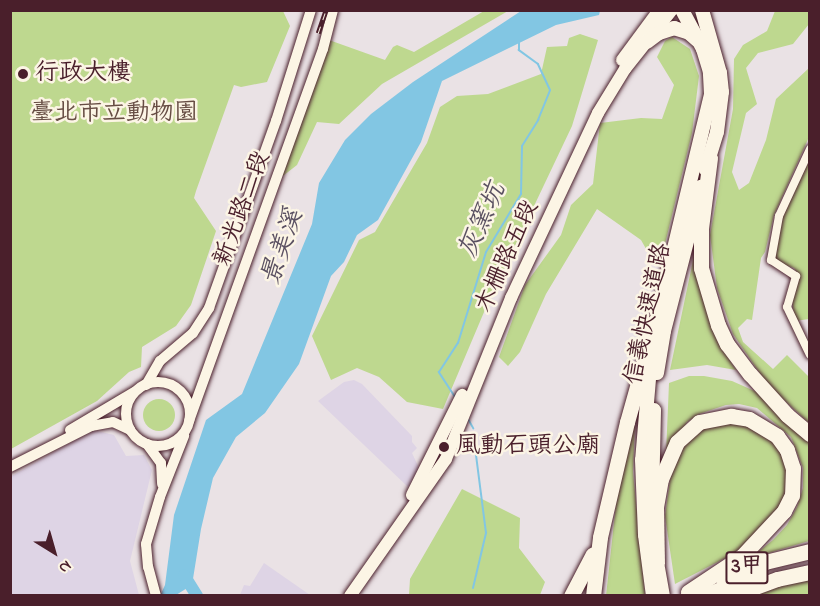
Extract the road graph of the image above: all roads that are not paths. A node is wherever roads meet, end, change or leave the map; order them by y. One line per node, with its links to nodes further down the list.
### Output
1 (311, 10): 14 (street, 新光路二段)
2 (333, 10): 15 (street, 新光路二段)
3 (659, 10): 20 (main road, 木柵路五段)
4 (672, 10): 8 (main road, 木柵路五段)
5 (682, 10): 9 (highway)
6 (694, 10): 9 (highway)
7 (702, 10): 9 (highway)
8 (647, 42): 9 (highway); 22 (main road, 木柵路五段)
9 (708, 48): 11 (highway, 信義快速道路); 12 (highway, 信義快速道路)
10 (810, 149): 13 (street)
11 (710, 158): 17 (highway); 28 (highway, 信義快速道路)
12 (654, 326): 25 (highway); 35 (highway, 信義快速道路)
13 (810, 355)
14 (143, 387): 15 (street); 16 (street); 19 (street, 新光路二段)
15 (188, 425): 18 (street); 23 (street, 新光路二段)
16 (130, 430): 18 (street); 19 (street, 新光路二段)
17 (810, 434)
18 (147, 444): 23 (street, 新光路二段)
19 (45, 447): 21 (street, 新光路二段)
20 (431, 458): 22 (main road); 24 (main road, 木柵路五段)
21 (10, 467)
22 (439, 468): 24 (main road, 木柵路五段)
23 (160, 497): 31 (street, 新光路二段)
24 (395, 529): 32 (main road, 木柵路五段)
25 (600, 537): 33 (highway); 34 (highway)
26 (810, 551): 30 (highway, 3甲)
27 (810, 560): 37 (highway, 3甲)
28 (657, 563): 30 (highway); 36 (highway, 信義快速道路)
29 (810, 572): 38 (highway)
30 (684, 594)
31 (156, 596)
32 (350, 596)
33 (571, 596)
34 (593, 596)
35 (653, 596)
36 (663, 596)
37 (704, 596)
38 (732, 596)

